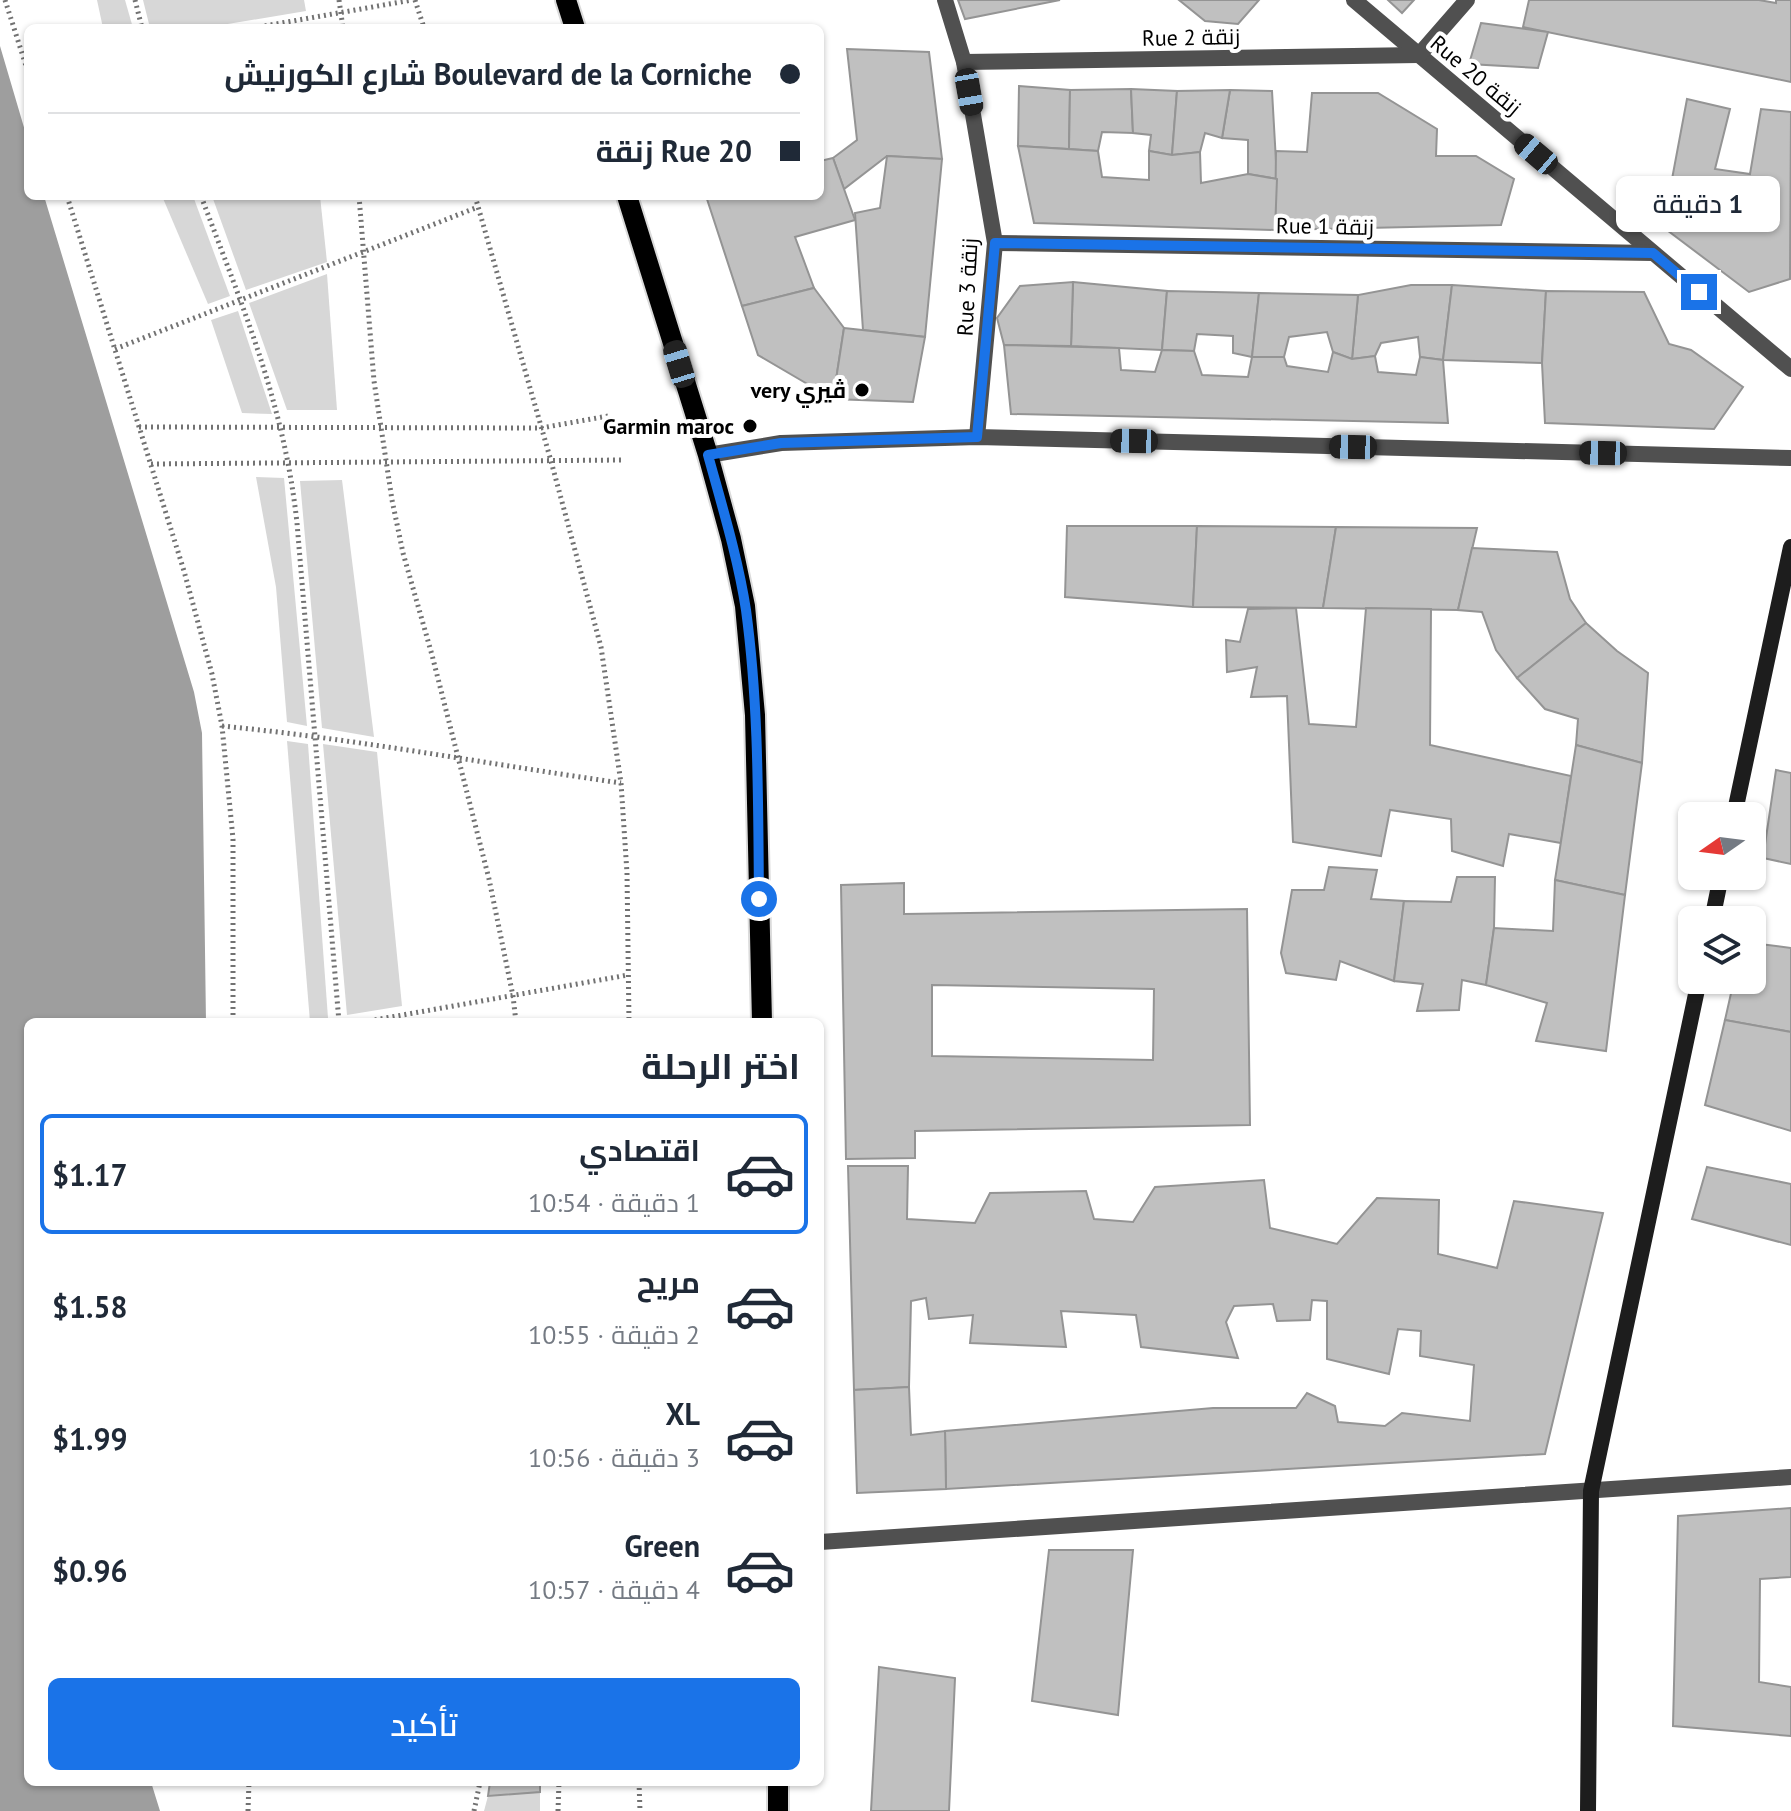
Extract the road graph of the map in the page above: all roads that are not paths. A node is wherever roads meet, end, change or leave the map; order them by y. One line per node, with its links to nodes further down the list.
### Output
1 (566, 0): 5 (main road)
2 (945, 0): 7 (street, Rue 3 زنقة)
3 (1354, 0): 6 (street, Rue 20 زنقة)
4 (1467, 0): 6 (street)
5 (574, 24)
6 (1419, 55): 7 (street, Rue 2 زنقة); 10 (street, Rue 20 زنقة)
7 (964, 62): 9 (street, Rue 3 زنقة)
8 (628, 200): 13 (main road)
9 (995, 243): 10 (street, Rue 1 زنقة); 12 (street, Rue 3 زنقة)
10 (1653, 253): 11 (street, Rue 20 زنقة)
11 (1791, 369)
12 (977, 437): 13 (street); 14 (street)
13 (708, 455): 18 (main road)
14 (1791, 458)
15 (1791, 547): 16 (street)
16 (1737, 802)
17 (1696, 994): 20 (street)
18 (762, 1018)
19 (1791, 1477): 20 (street)
20 (1591, 1491): 21 (street); 24 (street)
21 (824, 1542)
22 (778, 1786): 23 (main road)
23 (778, 1811)
24 (1588, 1811)

